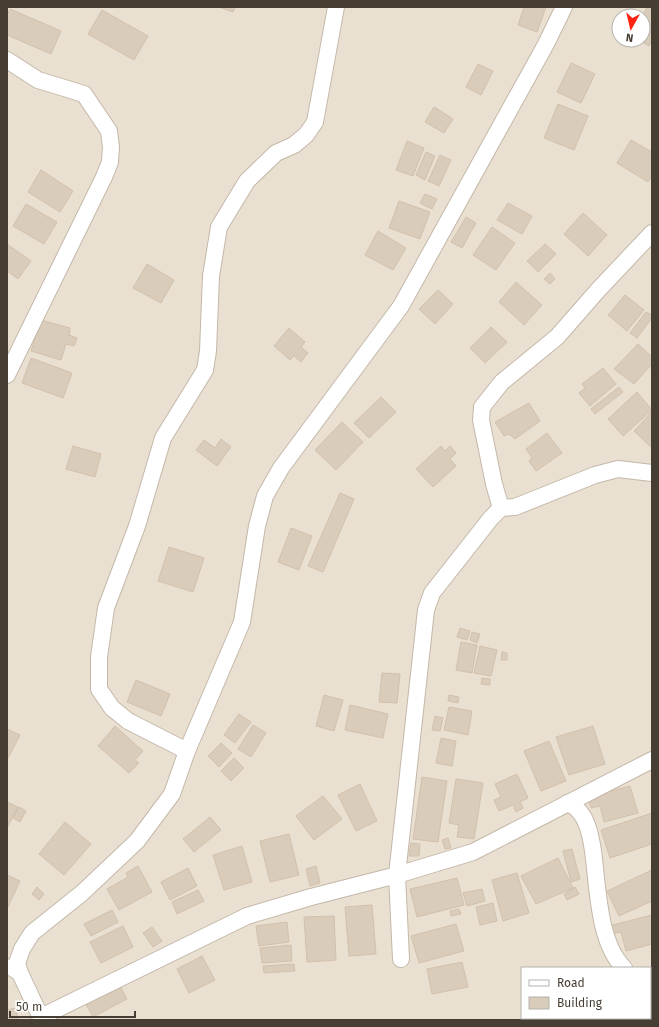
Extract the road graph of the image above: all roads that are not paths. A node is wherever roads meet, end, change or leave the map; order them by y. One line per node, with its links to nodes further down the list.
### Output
1 (336, 7): 8 (street)
2 (564, 7): 8 (street)
3 (7, 60): 5 (street)
4 (652, 233): 7 (street)
5 (7, 375)
6 (652, 473): 7 (street)
7 (501, 508): 11 (street)
8 (187, 751): 14 (street)
9 (652, 760): 10 (street)
10 (567, 803): 11 (street); 13 (street)
11 (397, 875): 12 (street); 15 (street)
12 (401, 959)
13 (623, 967)
14 (13, 968): 15 (street)
15 (41, 1018)

